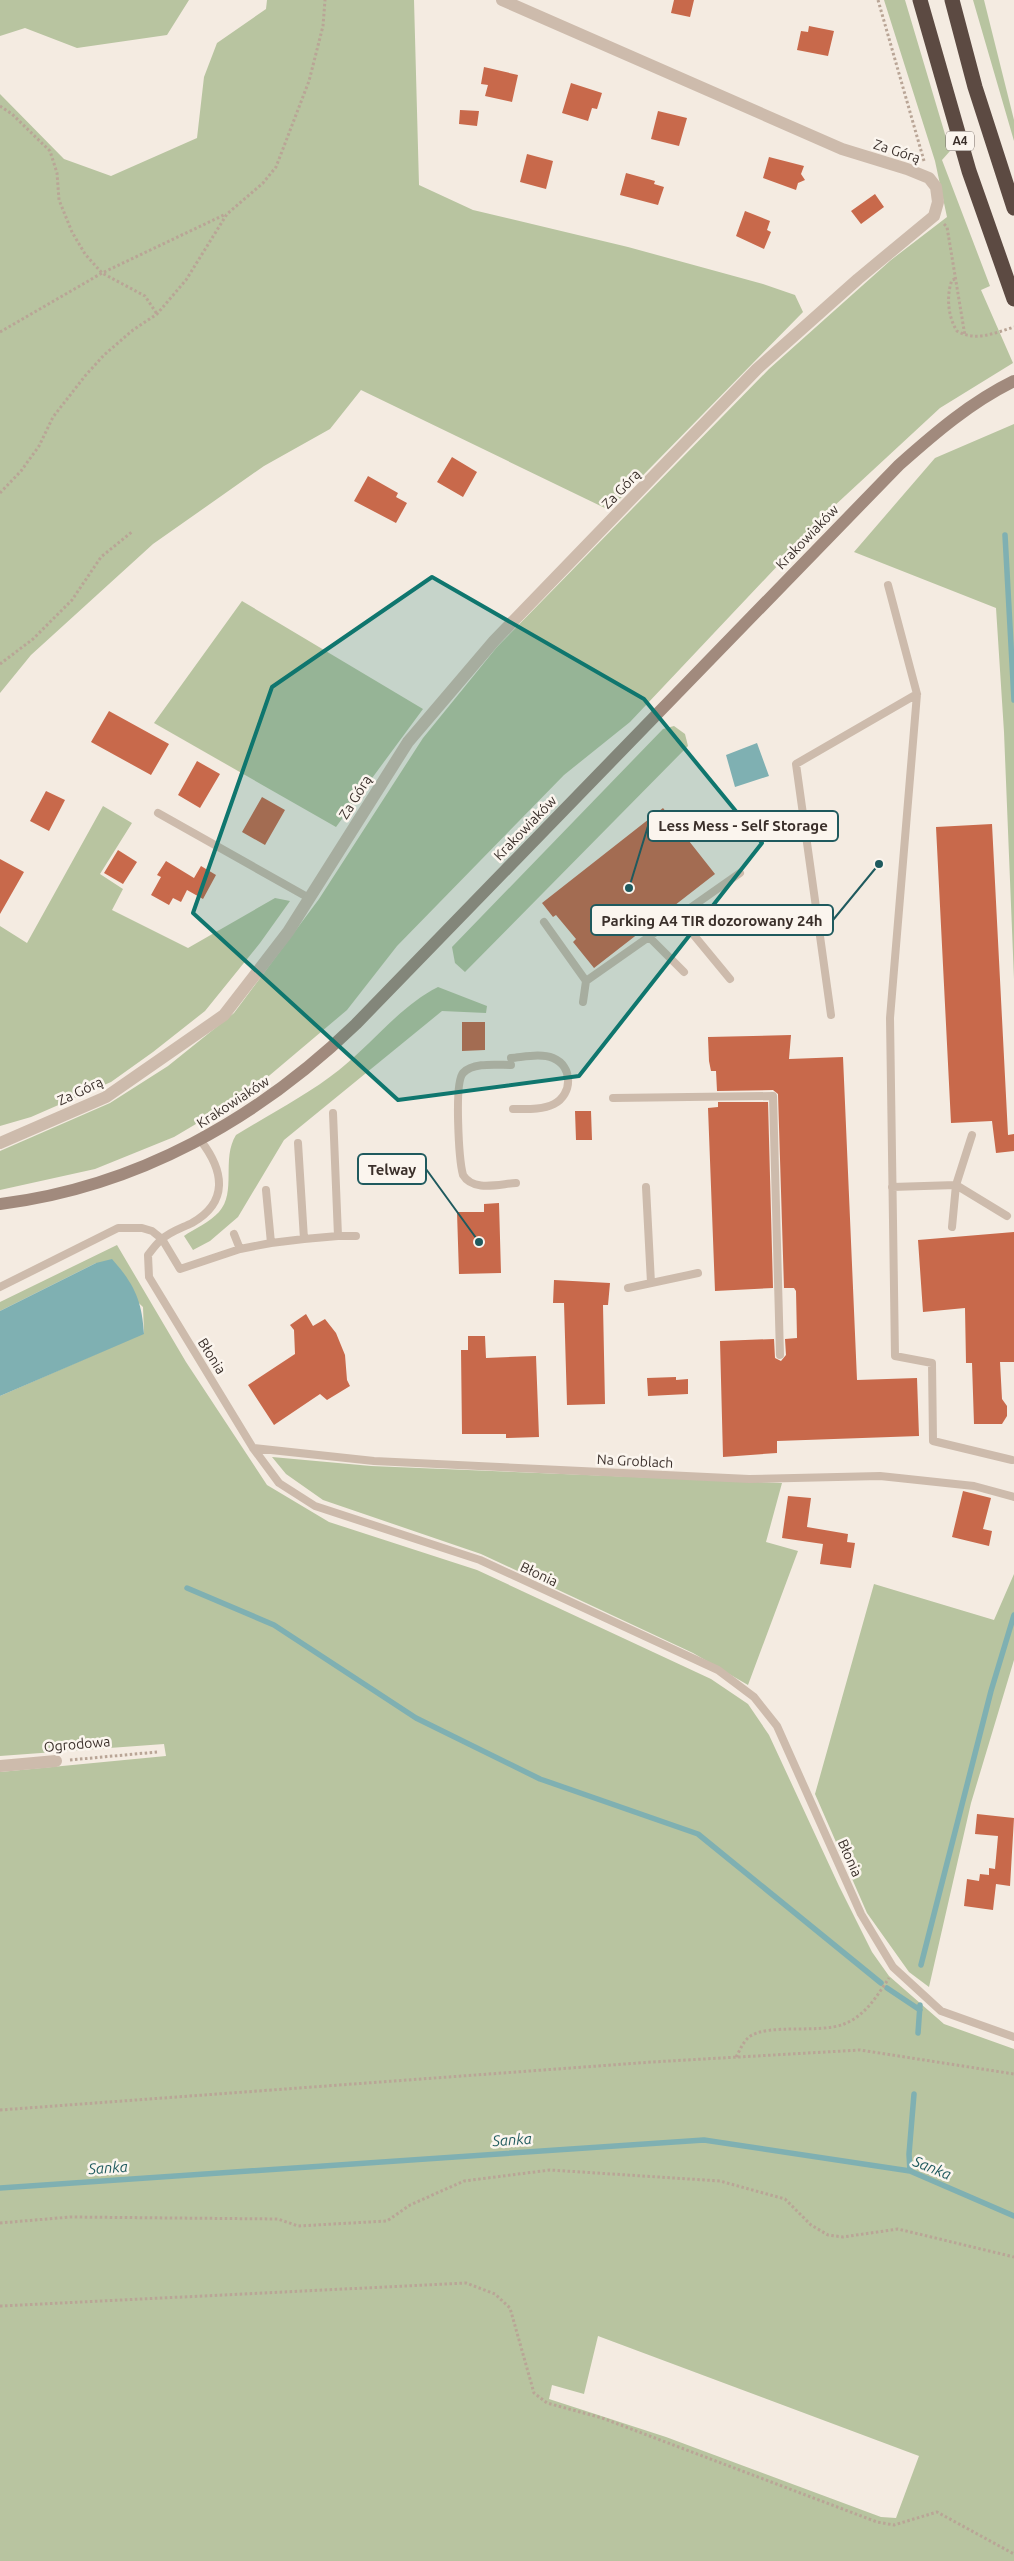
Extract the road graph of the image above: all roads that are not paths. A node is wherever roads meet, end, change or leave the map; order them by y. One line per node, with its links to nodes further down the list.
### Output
1 (502, 0): 11 (street, Za Górą)
2 (920, 0): 5 (highway, A4)
3 (952, 0): 4 (highway, A4)
4 (1014, 208)
5 (1014, 299)
6 (1014, 381): 24 (main road, Krakowiaków)
7 (888, 585): 8 (lane)
8 (917, 694): 19 (lane); 29 (lane)
9 (158, 813): 11 (lane)
10 (740, 873): 12 (lane)
11 (309, 898): 25 (street, Za Górą)
12 (678, 916): 14 (lane); 16 (lane)
13 (544, 922): 17 (lane)
14 (649, 937): 15 (lane); 17 (lane)
15 (684, 972)
16 (730, 979)
17 (586, 981): 18 (lane)
18 (583, 1002)
19 (831, 1015)
20 (613, 1098): 46 (lane)
21 (513, 1109): 27 (lane)
22 (333, 1113): 36 (lane)
23 (972, 1135): 28 (lane)
24 (201, 1141): 32 (main road, Krakowiaków); 38 (lane, Błonia)
25 (0, 1143)
26 (298, 1143): 39 (lane)
27 (516, 1183)
28 (956, 1185): 29 (lane); 33 (lane); 34 (lane)
29 (892, 1186): 48 (lane)
30 (646, 1187): 43 (lane)
31 (266, 1190): 40 (lane)
32 (0, 1204)
33 (1007, 1216)
34 (952, 1228)
35 (234, 1234): 41 (lane)
36 (338, 1236): 37 (lane); 39 (lane)
37 (356, 1236)
38 (162, 1238): 41 (lane); 44 (lane); 47 (lane, Błonia)
39 (304, 1239): 40 (lane)
40 (271, 1243): 41 (lane)
41 (240, 1249)
42 (698, 1273): 43 (lane)
43 (651, 1283): 45 (lane)
44 (0, 1288)
45 (628, 1288)
46 (780, 1355)
47 (254, 1448): 49 (lane, Na Groblach); 52 (lane, Błonia)
48 (1012, 1460)
49 (1014, 1497)
50 (56, 1761): 51 (street, Ogrodowa)
51 (0, 1766)
52 (1014, 2037)

